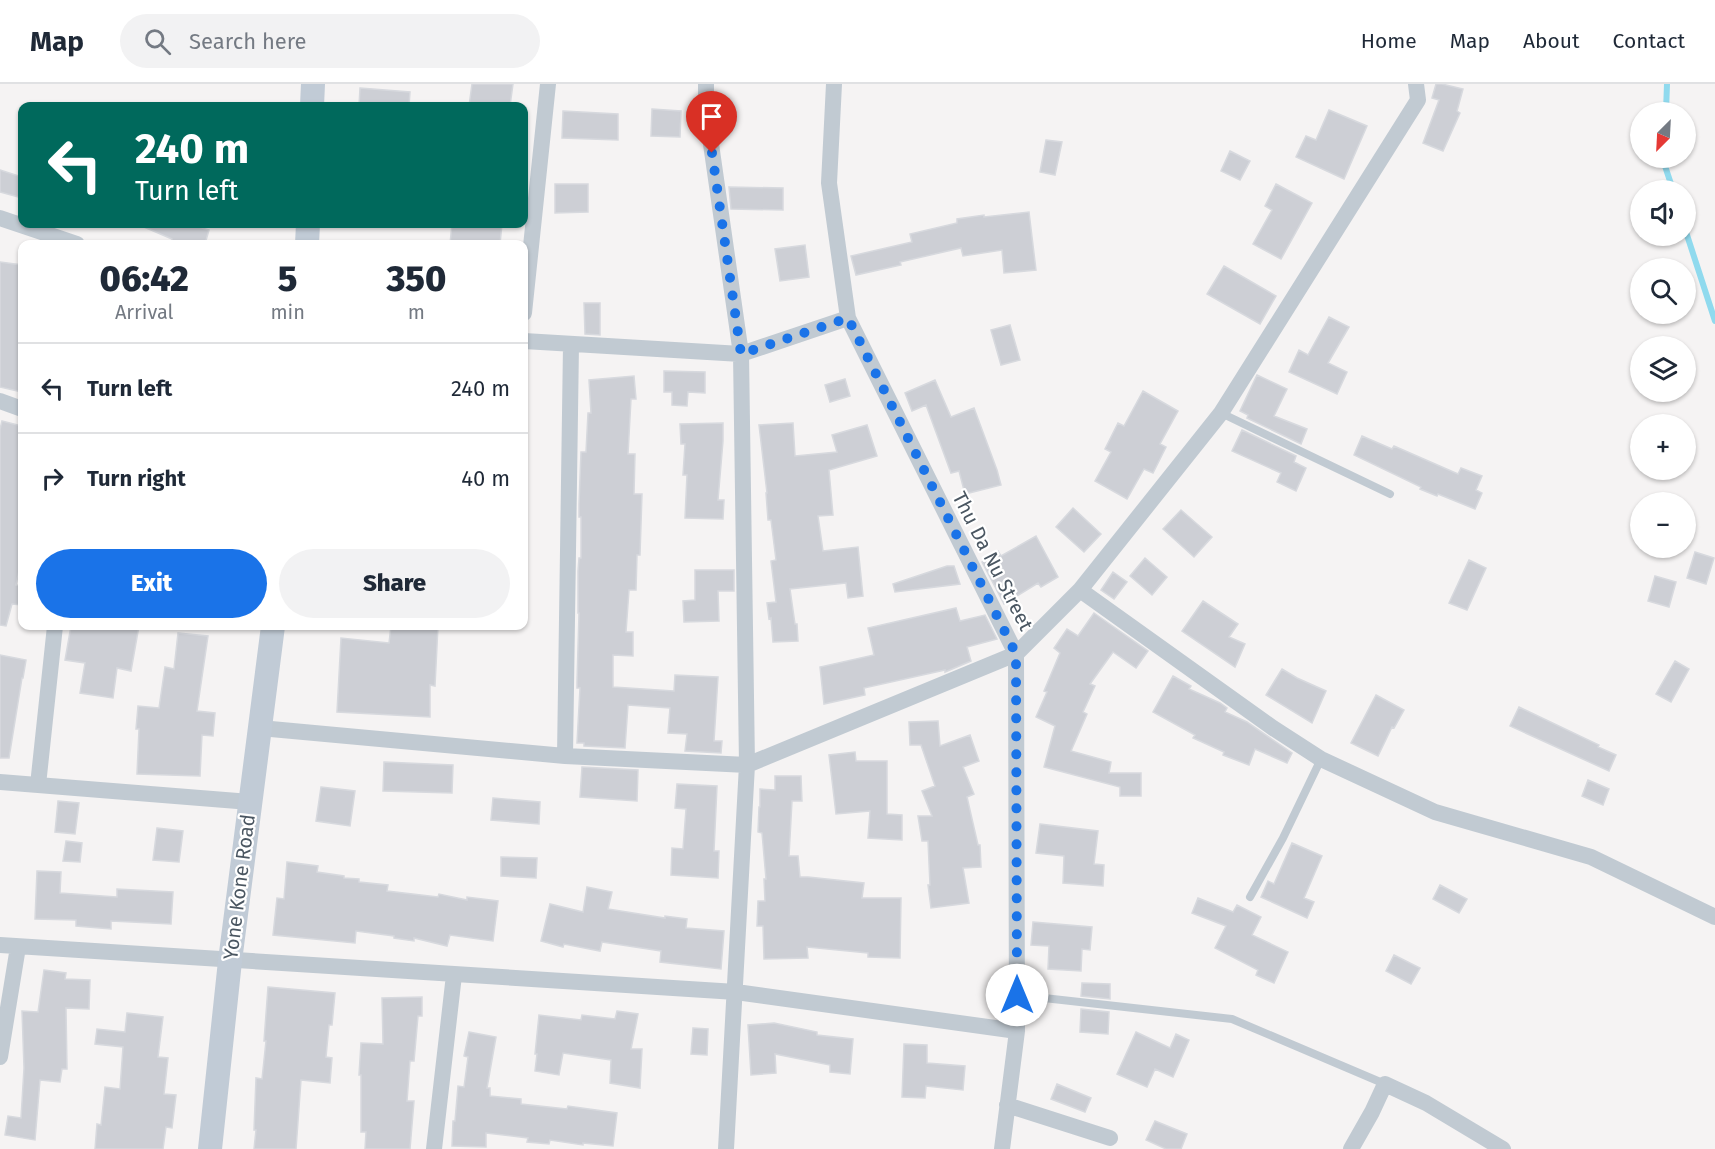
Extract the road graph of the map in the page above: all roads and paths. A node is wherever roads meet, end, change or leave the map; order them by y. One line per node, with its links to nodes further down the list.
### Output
1 (313, 84): 6 (street)
2 (548, 84): 11 (street)
3 (706, 84): 15 (street)
4 (834, 84): 12 (street, Thu Da Nu Street)
5 (1416, 84): 18 (street)
6 (312, 102)
7 (0, 218): 8 (street)
8 (18, 224)
9 (29, 228): 10 (street)
10 (64, 240)
11 (528, 275)
12 (848, 318): 15 (street); 23 (street, Thu Da Nu Street)
13 (528, 341): 14 (street)
14 (571, 345): 15 (street); 25 (street)
15 (741, 354): 27 (street)
16 (0, 401): 17 (street)
17 (18, 408)
18 (1221, 413): 19 (lane); 20 (street)
19 (1390, 494)
20 (1080, 590): 23 (street); 26 (street)
21 (55, 630): 29 (street)
22 (272, 630): 24 (street, Yone Kone Road)
23 (1016, 654): 27 (street); 38 (street, Thu Da Nu Street)
24 (260, 728): 25 (street); 30 (street, Yone Kone Road)
25 (565, 756): 27 (street)
26 (1321, 759): 31 (lane); 32 (street)
27 (747, 765): 37 (street)
28 (0, 782): 29 (street)
29 (38, 785): 30 (street)
30 (250, 801): 35 (street, Yone Kone Road)
31 (1250, 897)
32 (1715, 917)
33 (0, 945): 34 (street)
34 (18, 947): 35 (street); 40 (street)
35 (230, 961): 36 (street); 44 (street, Yone Kone Road)
36 (454, 975): 37 (street); 45 (street)
37 (736, 992): 39 (street); 46 (street)
38 (1017, 995): 39 (street, Thu Da Nu Street); 41 (lane)
39 (1017, 1031): 42 (street, Thu Da Nu Street)
40 (0, 1057)
41 (1385, 1084): 48 (street); 49 (street)
42 (1007, 1106): 43 (street); 47 (street, Thu Da Nu Street)
43 (1110, 1138)
44 (210, 1149)
45 (434, 1149)
46 (726, 1149)
47 (1002, 1149)
48 (1351, 1149)
49 (1503, 1149)

